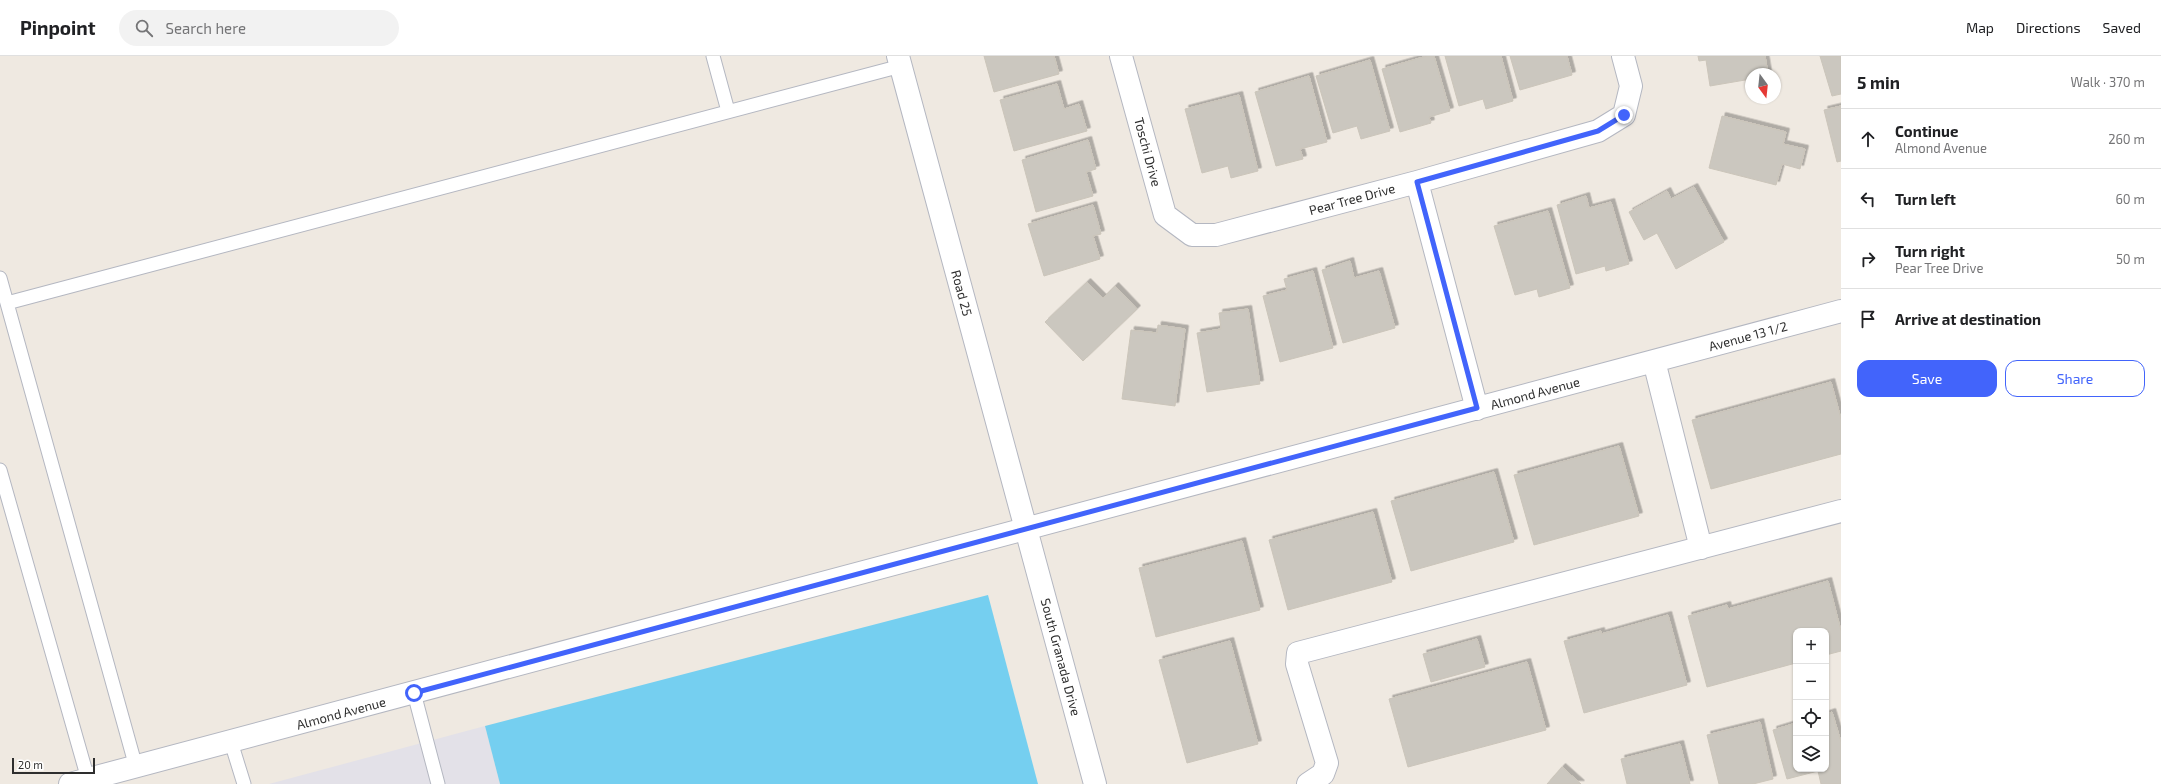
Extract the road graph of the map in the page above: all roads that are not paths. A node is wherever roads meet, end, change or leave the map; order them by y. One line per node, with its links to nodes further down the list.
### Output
1 (713, 56): 5 (lane)
2 (1121, 56): 7 (street, Toschi Drive)
3 (1623, 56): 6 (street, Pear Tree Drive)
4 (899, 61): 5 (lane); 15 (street, Road 25)
5 (728, 111): 9 (lane)
6 (1417, 182): 7 (street, Pear Tree Drive); 12 (street)
7 (1192, 235)
8 (0, 278): 9 (lane)
9 (7, 303): 19 (lane)
10 (1841, 310): 11 (street, Avenue 13 1/2)
11 (1654, 361): 12 (street, Almond Avenue); 16 (street)
12 (1477, 408): 15 (street, Almond Avenue)
13 (0, 470): 20 (lane)
14 (1841, 511): 16 (street)
15 (1026, 529): 17 (street, Almond Avenue); 23 (street, South Granada Drive)
16 (1701, 548): 24 (street)
17 (414, 693): 18 (street, Almond Avenue); 22 (lane)
18 (231, 742): 19 (street, Almond Avenue); 21 (lane)
19 (136, 766): 20 (street, Almond Avenue)
20 (79, 782)
21 (244, 784)
22 (438, 784)
23 (1095, 784)
24 (1308, 784)

